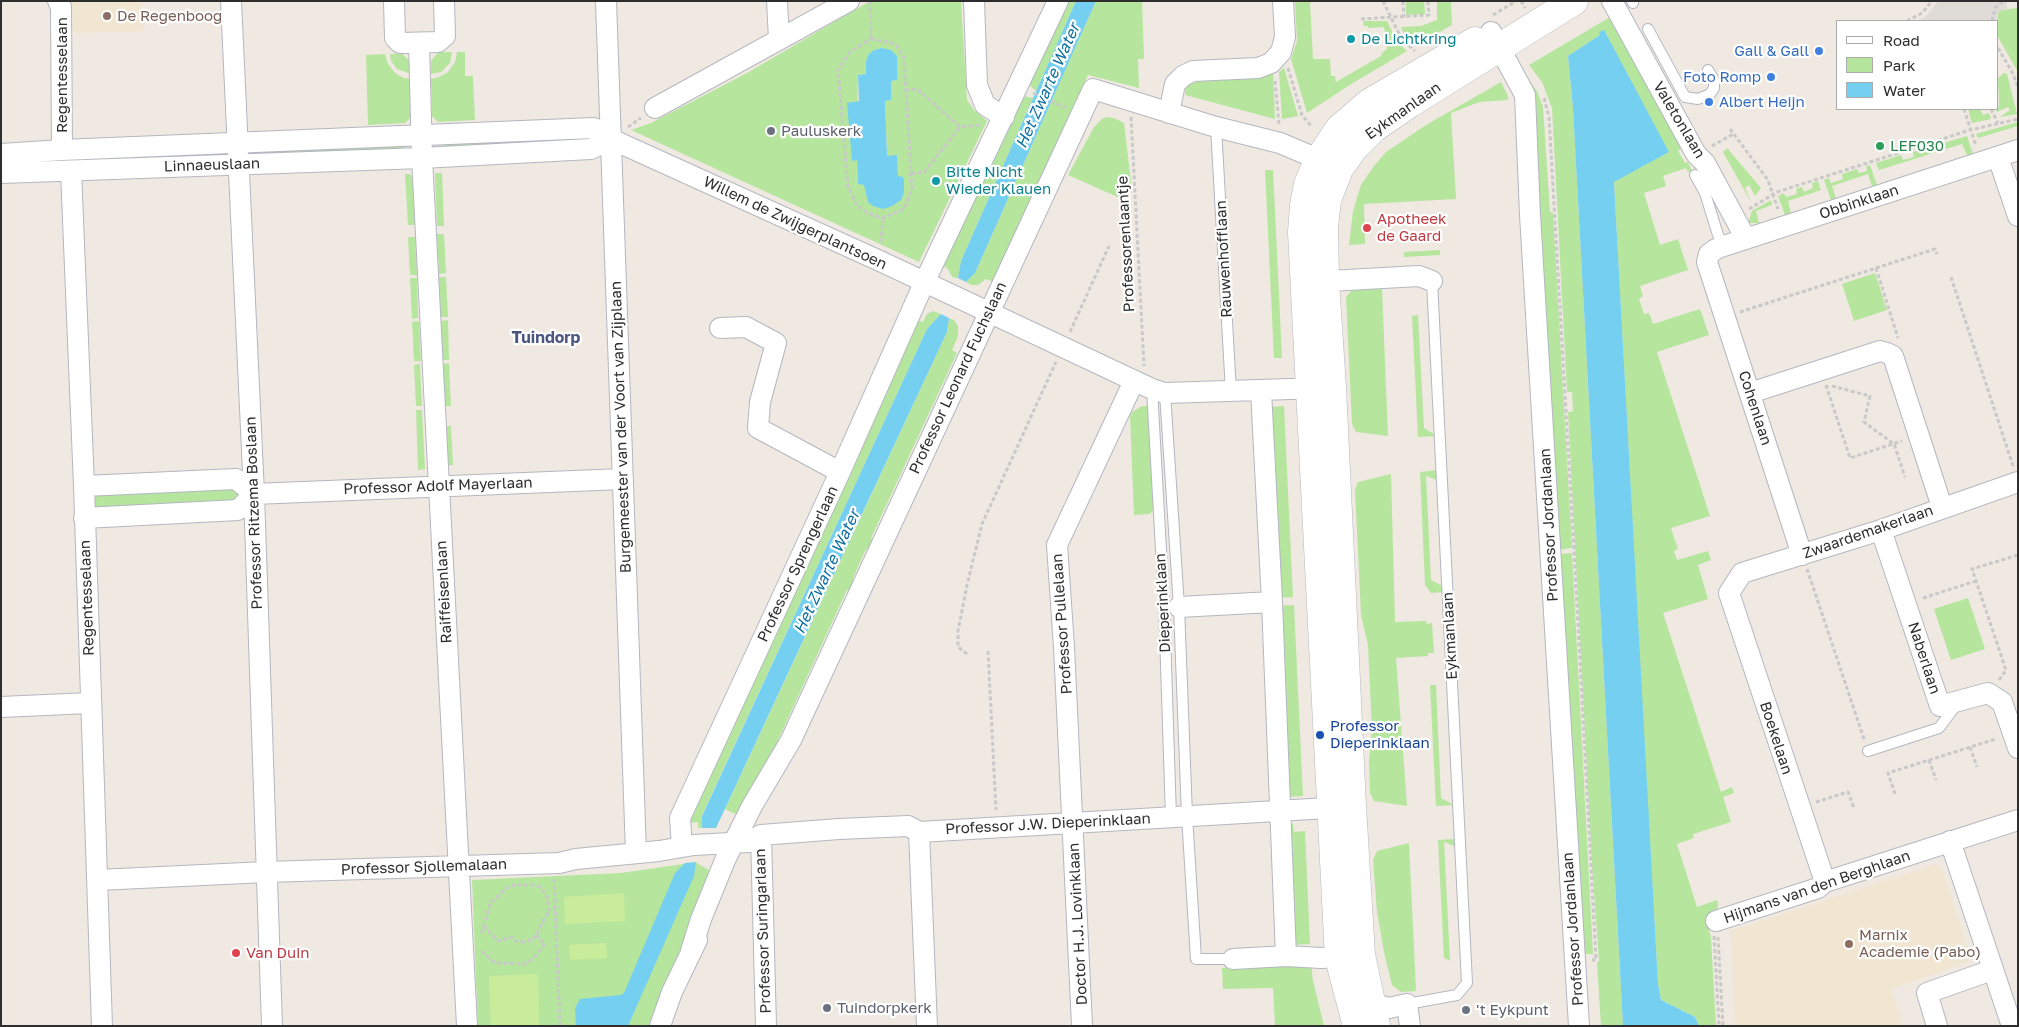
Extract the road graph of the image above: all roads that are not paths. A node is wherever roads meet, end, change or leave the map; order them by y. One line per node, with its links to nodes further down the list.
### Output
1 (58, 1): 25 (street, Regentesselaan)
2 (232, 1): 24 (street, Professor Ritzema Boslaan)
3 (394, 1): 16 (street)
4 (444, 1): 16 (street)
5 (606, 1): 23 (street, Burgemeester van der Voort van Zijplaan)
6 (777, 1): 14 (street)
7 (848, 1): 14 (street)
8 (974, 1): 20 (street)
9 (1058, 1): 20 (street, Professor Sprengerlaan)
10 (1283, 1): 19 (street)
11 (1562, 2): 15 (main road, Eykmanlaan)
12 (1622, 2): 36 (street, Valetonlaan)
13 (1648, 30): 17 (lane)
14 (779, 40): 18 (street)
15 (1495, 40): 31 (main road, Eykmanlaan); 96 (street, Professor Jordanlaan)
16 (420, 43): 22 (street)
17 (1708, 70)
18 (655, 108)
19 (1168, 113): 21 (street); 42 (street, Professor Leonard Fuchslaan)
20 (1002, 120): 41 (street, Professor Sprengerlaan)
21 (1216, 127): 31 (street); 47 (lane, Rauwenhofflaan)
22 (422, 135): 23 (street, Linnaeuslaan); 24 (street, Linnaeuslaan); 28 (street)
23 (611, 139): 28 (street, Linnaeuslaan); 41 (street, Willem de Zwijgerplantsoen); 51 (street, Burgemeester van der Voort van Zijplaan)
24 (237, 143): 25 (street, Linnaeuslaan); 30 (street, Professor Ritzema Boslaan)
25 (62, 150): 27 (street, Linnaeuslaan)
26 (2018, 150): 29 (street, Obbinklaan)
27 (1, 154)
28 (422, 158): 30 (street, Linnaeuslaan); 52 (street, Raiffeisenlaan)
29 (1989, 159): 35 (street); 36 (street, Obbinklaan)
30 (238, 164): 32 (street, Linnaeuslaan); 54 (street, Professor Ritzema Boslaan)
31 (1329, 164): 40 (main road, Eykmanlaan)
32 (71, 171): 33 (street, Linnaeuslaan); 53 (street, Regentesselaan)
33 (1, 174)
34 (1695, 175): 37 (lane)
35 (2018, 216)
36 (1746, 239): 37 (street, Obbinklaan)
37 (1724, 246): 38 (street, Obbinklaan)
38 (1707, 262): 48 (street, Cohenlaan)
39 (1432, 281): 40 (street, Eykmanlaan); 86 (lane, Eykmanlaan)
40 (1316, 282): 45 (main road, Eykmanlaan)
41 (924, 283): 42 (street, Willem de Zwijgerplantsoen); 49 (street, Professor Sprengerlaan)
42 (983, 310): 44 (street, Willem de Zwijgerplantsoen); 73 (street, Professor Leonard Fuchslaan)
43 (720, 328): 49 (street)
44 (1149, 387): 47 (street); 61 (lane); 69 (lane, Dieperinklaan); 71 (street, Professor Pullelaan)
45 (1321, 388): 46 (street); 67 (main road, Eykmanlaan)
46 (1261, 391): 47 (street); 60 (street)
47 (1230, 392)
48 (1750, 393): 55 (street); 58 (street, Cohenlaan)
49 (840, 472): 75 (street, Professor Sprengerlaan)
50 (2016, 476): 55 (street, Zwaardemakerlaan)
51 (623, 479): 52 (street, Professor Adolf Mayerlaan); 76 (street, Burgemeester van der Voort van Zijplaan)
52 (438, 485): 54 (street, Professor Adolf Mayerlaan); 77 (street, Raiffeisenlaan)
53 (84, 486): 54 (street); 56 (street, Regentesselaan)
54 (254, 494): 56 (street); 78 (street, Professor Ritzema Boslaan)
55 (1942, 507): 57 (street, Zwaardemakerlaan)
56 (84, 518): 63 (street, Regentesselaan)
57 (1881, 530): 58 (street, Zwaardemakerlaan); 62 (street, Naberlaan)
58 (1802, 555): 59 (street, Zwaardemakerlaan)
59 (1729, 593): 80 (street, Boekelaan)
60 (1272, 602): 61 (street); 68 (street)
61 (1178, 607): 69 (lane)
62 (1959, 701): 65 (street, Naberlaan); 66 (lane)
63 (90, 703): 64 (street); 79 (street, Regentesselaan)
64 (1, 707)
65 (2015, 741)
66 (1868, 752)
67 (1341, 807): 68 (street, Professor J.W. Dieperinklaan); 83 (main road, Eykmanlaan)
68 (1280, 811): 69 (street, Professor J.W. Dieperinklaan); 82 (street)
69 (1179, 817): 71 (street, Professor J.W. Dieperinklaan); 84 (lane)
70 (2018, 820): 74 (street, Hijmans van den Berghlaan)
71 (1073, 823): 72 (street, Professor J.W. Dieperinklaan); 94 (street, Doctor H.J. Lovinklaan)
72 (918, 832): 73 (street, Professor J.W. Dieperinklaan); 93 (street)
73 (748, 840): 75 (street, Professor Sjollemalaan); 91 (street, Professor Leonard Fuchslaan); 92 (street, Professor Suringarlaan)
74 (1950, 842): 80 (street, Hijmans van den Berghlaan); 85 (street)
75 (682, 847): 76 (street, Professor Sjollemalaan)
76 (636, 853): 77 (street, Professor Sjollemalaan)
77 (459, 866): 78 (street, Professor Sjollemalaan); 90 (street, Raiffeisenlaan)
78 (266, 872): 79 (street, Professor Sjollemalaan); 89 (street, Professor Ritzema Boslaan)
79 (98, 880): 88 (street, Regentesselaan)
80 (1825, 882): 81 (street, Hijmans van den Berghlaan)
81 (1716, 921)
82 (1286, 956): 83 (street); 84 (street)
83 (1350, 956): 87 (main road, Eykmanlaan)
84 (1233, 959)
85 (1992, 970): 97 (street); 98 (street)
86 (1406, 1004): 87 (street, Eykmanlaan); 95 (street)
87 (1364, 1015)
88 (102, 1026)
89 (272, 1026)
90 (467, 1026)
91 (660, 1026)
92 (766, 1026)
93 (927, 1026)
94 (1082, 1026)
95 (1410, 1026)
96 (1579, 1026)
97 (1937, 1026)
98 (2012, 1026)

